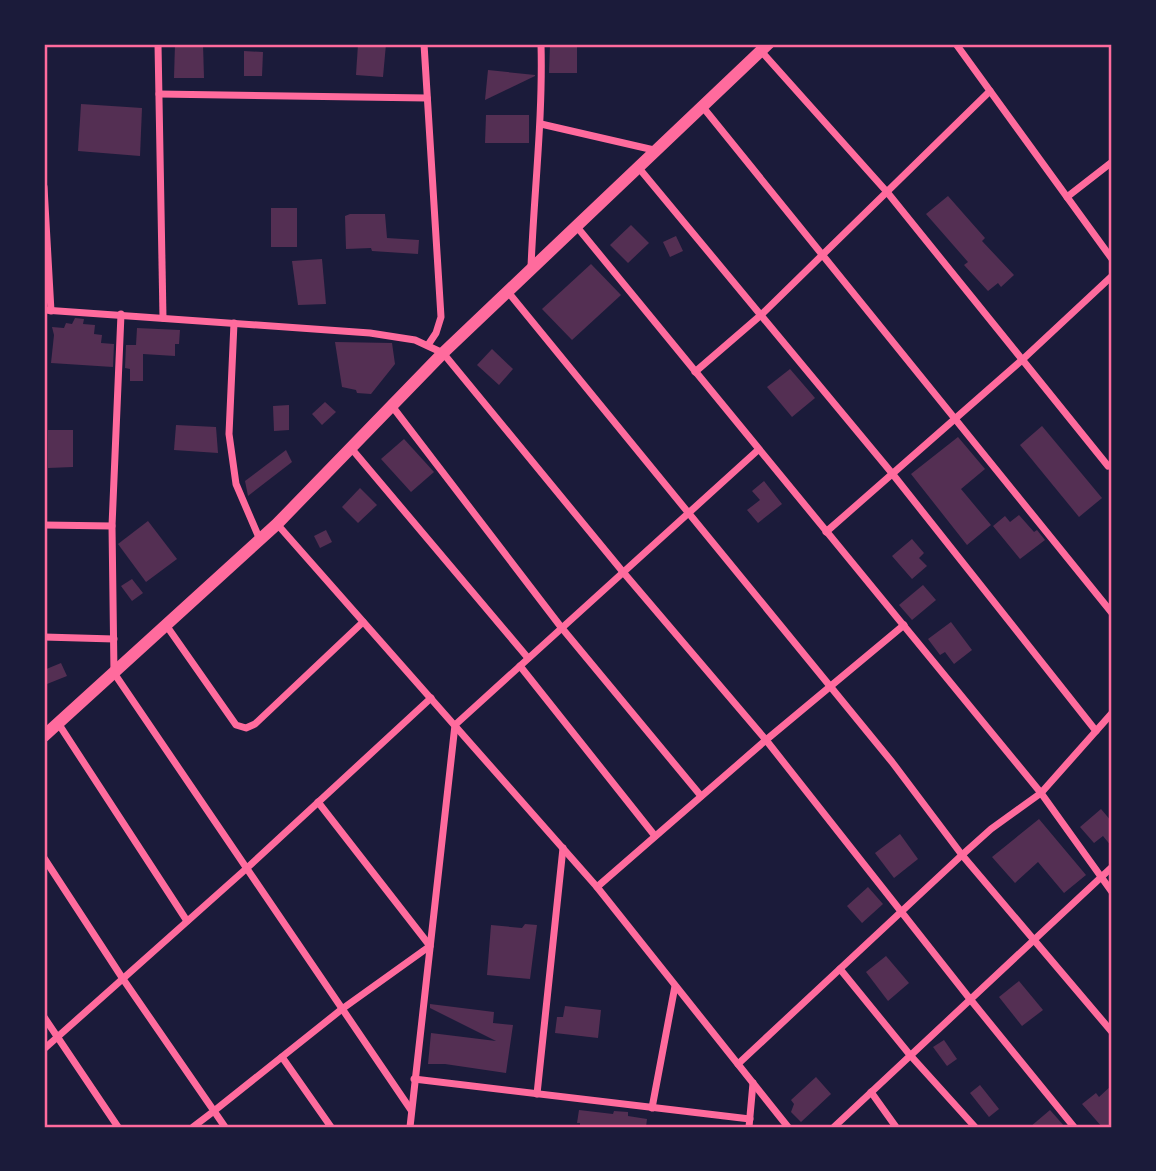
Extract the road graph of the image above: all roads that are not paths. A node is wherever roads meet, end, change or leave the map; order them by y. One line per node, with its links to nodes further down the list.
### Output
1 (158, 44): 7 (street)
2 (424, 44): 8 (street)
3 (541, 44): 10 (street)
4 (956, 44): 6 (street)
5 (764, 47): 9 (street); 15 (street)
6 (990, 91): 15 (street); 16 (street)
7 (159, 94): 8 (street); 26 (street)
8 (426, 97): 28 (street)
9 (702, 106): 11 (street); 18 (street)
10 (541, 124): 11 (street); 20 (street)
11 (654, 150): 13 (street)
12 (1112, 162): 16 (street)
13 (638, 166): 17 (street); 25 (street)
14 (44, 187): 23 (street)
15 (887, 192): 18 (street); 30 (street)
16 (1067, 197): 19 (street)
17 (577, 227): 20 (street); 31 (street)
18 (823, 255): 25 (street); 33 (street)
19 (1112, 259)
20 (531, 270): 22 (street)
21 (1112, 276): 30 (street)
22 (508, 292): 29 (street); 38 (street)
23 (48, 310): 24 (street)
24 (121, 314): 26 (street); 41 (street)
25 (761, 315): 31 (street); 37 (street)
26 (163, 318): 27 (street)
27 (234, 323): 28 (street); 43 (street)
28 (428, 345): 29 (street)
29 (443, 353): 32 (street); 44 (street)
30 (1022, 360): 33 (street); 36 (street)
31 (695, 372): 35 (street)
32 (392, 407): 34 (street); 49 (street)
33 (956, 418): 37 (street); 45 (street)
34 (351, 449): 39 (street); 52 (street)
35 (758, 450): 38 (street); 42 (street)
36 (1108, 466)
37 (891, 472): 42 (street); 60 (street)
38 (688, 513): 44 (street); 55 (street)
39 (277, 524): 43 (street); 46 (street)
40 (44, 525): 41 (street)
41 (113, 526): 51 (street)
42 (826, 532): 48 (street)
43 (260, 540): 47 (street)
44 (623, 572): 49 (street); 62 (street)
45 (1112, 613)
46 (363, 622): 47 (street); 56 (street)
47 (166, 625): 54 (street)
48 (904, 625): 55 (street); 63 (street)
49 (561, 627): 52 (street); 64 (street)
50 (44, 637): 51 (street)
51 (114, 639): 54 (street)
52 (528, 658): 53 (street)
53 (520, 666): 59 (street); 66 (street)
54 (114, 673): 58 (street); 71 (street)
55 (830, 687): 62 (street); 68 (street)
56 (430, 698): 59 (street); 65 (street)
57 (1112, 713): 60 (street)
58 (58, 723): 61 (street); 76 (street)
59 (454, 725): 67 (street); 78 (street)
60 (1096, 731): 63 (street)
61 (44, 736)
62 (766, 740): 64 (street); 75 (street)
63 (1041, 793): 68 (street); 72 (street)
64 (701, 796): 66 (street)
65 (318, 802): 71 (street); 78 (street)
66 (655, 836): 73 (street)
67 (563, 848): 73 (street); 94 (street)
68 (962, 855): 75 (street); 77 (street)
69 (44, 858): 80 (street)
70 (1112, 867): 72 (street)
71 (247, 868): 76 (street); 83 (street)
72 (1101, 876): 74 (street); 77 (street)
73 (597, 887): 81 (street)
74 (1112, 891)
75 (902, 912): 79 (street); 82 (street)
76 (187, 921): 80 (street)
77 (1033, 940): 82 (street); 85 (street)
78 (429, 946): 83 (street); 91 (street)
79 (840, 969): 88 (street); 90 (street)
80 (123, 979): 86 (street); 97 (street)
81 (675, 986): 90 (street); 95 (street)
82 (970, 999): 88 (street); 108 (street)
83 (342, 1009): 89 (street); 96 (street)
84 (44, 1017): 86 (street)
85 (1112, 1032)
86 (57, 1038): 87 (street); 99 (street)
87 (44, 1049)
88 (910, 1055): 93 (street); 107 (street)
89 (282, 1057): 97 (street); 102 (street)
90 (738, 1064): 92 (street)
91 (414, 1079): 94 (street); 96 (street)
92 (753, 1083): 98 (street); 104 (street)
93 (871, 1092): 105 (street); 106 (street)
94 (537, 1094): 95 (street)
95 (652, 1108): 98 (street)
96 (411, 1110): 103 (street)
97 (214, 1111): 100 (street); 101 (street)
98 (749, 1123)
99 (118, 1127)
100 (192, 1127)
101 (225, 1127)
102 (331, 1127)
103 (410, 1127)
104 (788, 1127)
105 (834, 1127)
106 (896, 1127)
107 (975, 1127)
108 (1074, 1127)

